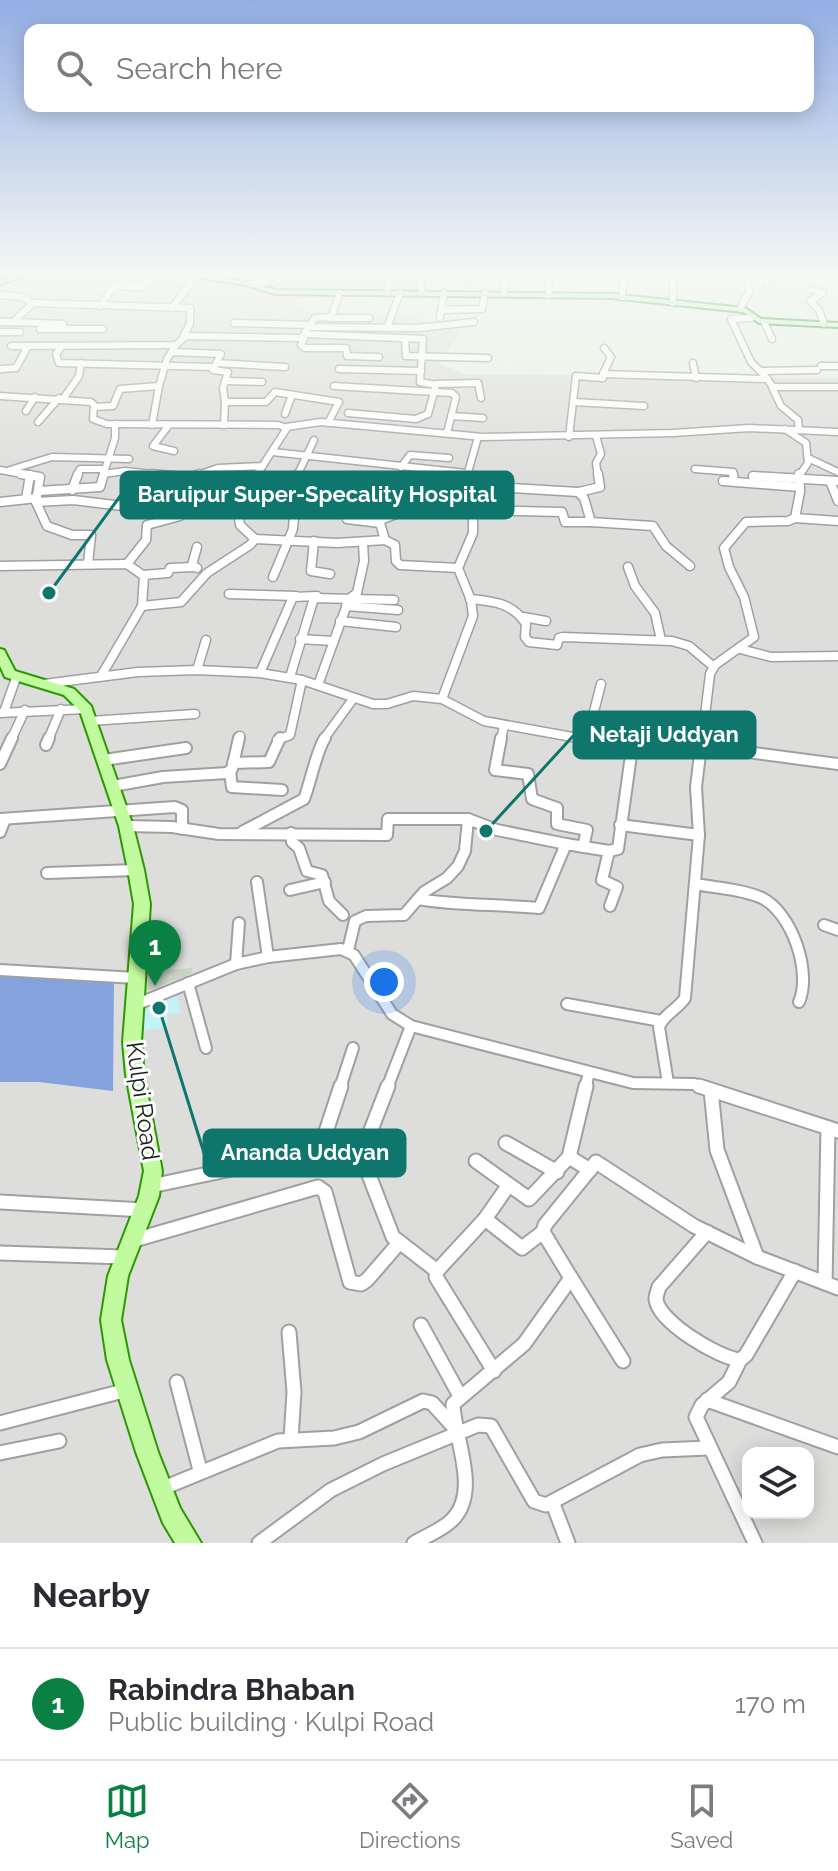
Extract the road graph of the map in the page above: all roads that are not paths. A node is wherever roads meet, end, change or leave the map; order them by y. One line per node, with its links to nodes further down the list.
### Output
1 (177, 345): 11 (street)
2 (339, 345): 12 (street)
3 (356, 345): 12 (street)
4 (405, 345): 14 (street)
5 (423, 345): 14 (street)
6 (743, 345): 26 (street)
7 (11, 346): 8 (street)
8 (31, 346): 9 (street); 23 (street)
9 (61, 347): 11 (street); 17 (street)
10 (604, 348): 27 (street)
11 (174, 349): 19 (street); 20 (street)
12 (347, 352): 13 (street); 24 (street)
13 (379, 357)
14 (422, 357): 15 (street); 25 (street)
15 (488, 358)
16 (118, 359): 19 (street)
17 (81, 363): 19 (street); 39 (street)
18 (693, 363): 28 (street)
19 (166, 364): 20 (street); 32 (street)
20 (215, 365): 22 (street); 29 (street)
21 (838, 366): 26 (street)
22 (285, 367)
23 (0, 369)
24 (339, 369): 25 (street); 33 (street)
25 (421, 371): 34 (street)
26 (761, 371): 31 (street)
27 (603, 374): 28 (street); 43 (street)
28 (696, 378): 31 (street)
29 (225, 381): 30 (street); 42 (street)
30 (262, 382)
31 (770, 383): 35 (street); 60 (street)
32 (159, 386): 45 (street); 55 (street)
33 (334, 386): 34 (street); 41 (street)
34 (435, 387): 40 (street); 49 (street); 51 (street)
35 (838, 387)
36 (292, 395): 41 (street); 42 (street); 48 (street)
37 (0, 396): 38 (street)
38 (35, 397): 39 (street); 46 (street)
39 (61, 398): 45 (street); 52 (street)
40 (481, 398)
41 (327, 399): 53 (street)
42 (225, 402): 57 (street)
43 (574, 402): 44 (street); 66 (street)
44 (644, 406)
45 (94, 407): 54 (street)
46 (26, 411)
47 (348, 413): 51 (street)
48 (285, 414)
49 (451, 416): 50 (street); 63 (street)
50 (483, 418)
51 (416, 419): 61 (street)
52 (38, 422)
53 (328, 423): 58 (street); 61 (street)
54 (115, 424): 55 (street); 73 (street)
55 (152, 425): 56 (street)
56 (169, 425): 57 (street); 68 (street)
57 (224, 425): 58 (street)
58 (286, 427): 69 (street)
59 (785, 429): 60 (street); 64 (street); 72 (street)
60 (799, 430): 62 (street)
61 (412, 432): 63 (street)
62 (838, 432)
63 (447, 433): 65 (street)
64 (596, 436): 66 (street); 91 (street)
65 (478, 437): 66 (street); 81 (street)
66 (569, 437)
67 (314, 440): 70 (street)
68 (174, 451)
69 (273, 452): 70 (street); 75 (street)
70 (306, 456): 76 (street); 88 (street)
71 (449, 458): 76 (street)
72 (808, 458): 80 (street); 87 (street)
73 (106, 459): 74 (street); 78 (street); 79 (street)
74 (129, 459)
75 (263, 466): 83 (street); 92 (street)
76 (401, 467): 81 (street)
77 (695, 469): 85 (street)
78 (3, 470): 82 (street)
79 (104, 472): 83 (street); 90 (street); 90 (street)
80 (838, 472)
81 (466, 473): 89 (street)
82 (30, 475): 93 (street); 94 (street)
83 (194, 478): 112 (street)
84 (723, 481): 85 (street)
85 (734, 481): 87 (street)
86 (834, 481): 87 (street); 95 (street)
87 (800, 482): 100 (street)
88 (293, 485)
89 (463, 485): 91 (street); 97 (street)
90 (72, 490): 93 (street)
91 (578, 492): 104 (street)
92 (243, 494): 105 (street); 106 (street)
93 (37, 497): 94 (street); 98 (street); 111 (street)
94 (26, 499): 96 (street)
95 (838, 501)
96 (0, 502)
97 (459, 503): 99 (street); 103 (street)
98 (131, 507)
99 (473, 510): 104 (street); 118 (street)
100 (795, 518): 102 (street); 138 (street)
101 (347, 519): 103 (street)
102 (838, 521)
103 (375, 522): 107 (street)
104 (591, 522): 114 (street)
105 (255, 539): 106 (street); 117 (street)
106 (287, 539): 108 (street); 121 (street)
107 (385, 540): 109 (street); 118 (street)
108 (314, 541): 109 (street); 119 (street)
109 (363, 543): 127 (street)
110 (197, 547): 115 (street)
111 (88, 564): 112 (street); 113 (street)
112 (127, 564): 120 (street)
113 (0, 566)
114 (690, 566)
115 (194, 567): 117 (street); 120 (street)
116 (628, 567): 136 (street)
117 (215, 568): 128 (street)
118 (458, 568): 125 (street)
119 (330, 574)
120 (143, 575): 128 (street)
121 (273, 577)
122 (229, 594): 123 (street)
123 (296, 596): 124 (street); 143 (street)
124 (317, 596): 127 (street); 134 (street)
125 (470, 599): 130 (street); 152 (street)
126 (394, 600): 127 (street)
127 (348, 602): 129 (street); 131 (street)
128 (142, 606): 144 (street)
129 (398, 610)
130 (523, 617): 132 (street); 136 (street)
131 (340, 621): 133 (street); 137 (street)
132 (546, 621)
133 (396, 627)
134 (300, 639): 137 (street); 145 (street)
135 (206, 640): 142 (street)
136 (661, 640): 141 (street)
137 (333, 641): 150 (street)
138 (740, 649): 139 (street); 141 (street)
139 (838, 656)
140 (1, 660): 146 (main road)
141 (714, 667): 164 (street)
142 (197, 670): 143 (street); 144 (street)
143 (260, 673): 145 (street)
144 (101, 676): 148 (street)
145 (290, 677): 147 (street)
146 (16, 678): 148 (main road); 155 (street)
147 (302, 680): 150 (street); 168 (street)
148 (40, 684): 157 (main road)
149 (601, 684): 160 (street)
150 (318, 685): 151 (street)
151 (353, 699): 152 (street); 178 (street)
152 (442, 699): 158 (street)
153 (61, 709): 154 (street); 157 (street); 161 (street)
154 (25, 710): 155 (street); 166 (street)
155 (2, 712)
156 (195, 714): 157 (street)
157 (88, 715): 165 (main road, Kulpi Road)
158 (504, 725): 160 (street); 181 (street)
159 (240, 736): 168 (street)
160 (587, 739): 163 (street)
161 (46, 745)
162 (186, 748): 165 (street)
163 (632, 748): 164 (street); 174 (street)
164 (700, 751): 167 (street); 179 (street)
165 (104, 760): 169 (main road, Kulpi Road)
166 (0, 764)
167 (838, 764)
168 (232, 768): 169 (street); 170 (street)
169 (113, 786): 171 (main road, Kulpi Road)
170 (282, 790)
171 (124, 818): 172 (street); 175 (street); 175 (street); 183 (main road, Kulpi Road)
172 (2, 819): 176 (street)
173 (468, 819): 177 (street); 180 (street); 189 (street)
174 (620, 825): 179 (street); 182 (street)
175 (182, 829): 178 (street)
176 (0, 832)
177 (291, 833): 178 (street); 186 (street)
178 (239, 834)
179 (699, 835): 187 (street)
180 (566, 844): 181 (street); 189 (street)
181 (583, 847): 182 (street)
182 (609, 851): 190 (street)
183 (136, 870): 184 (street); 199 (main road, Kulpi Road)
184 (47, 873)
185 (257, 882): 196 (street)
186 (325, 882): 188 (street); 191 (street)
187 (695, 884): 201 (street); 204 (street)
188 (290, 890)
189 (418, 899): 195 (street)
190 (610, 906)
191 (343, 915)
192 (239, 923): 197 (street)
193 (824, 925): 194 (street)
194 (838, 930)
195 (348, 950): 196 (street); 205 (street)
196 (268, 957): 197 (street)
197 (236, 964): 200 (street)
198 (0, 970): 199 (street)
199 (136, 978): 203 (main road, Kulpi Road)
200 (188, 983): 203 (street); 206 (street)
201 (799, 1002)
202 (567, 1004): 204 (street)
203 (133, 1006): 219 (main road, Kulpi Road)
204 (661, 1021): 209 (street)
205 (411, 1026): 208 (street); 215 (street)
206 (206, 1048)
207 (353, 1048): 213 (street)
208 (589, 1073): 209 (street); 214 (street)
209 (668, 1083): 210 (street)
210 (711, 1090): 211 (street); 229 (street)
211 (833, 1130): 233 (street)
212 (506, 1143): 218 (street)
213 (318, 1156): 215 (street); 219 (street)
214 (569, 1157): 217 (street); 218 (street)
215 (359, 1161): 226 (street)
216 (476, 1161): 220 (street)
217 (590, 1170): 224 (street); 225 (street)
218 (557, 1172): 220 (street)
219 (151, 1186): 222 (main road, Kulpi Road)
220 (508, 1186): 223 (street)
221 (0, 1202): 222 (street)
222 (144, 1210): 227 (main road, Kulpi Road)
223 (485, 1219): 224 (street); 230 (street)
224 (543, 1232): 232 (street)
225 (707, 1232): 229 (street); 236 (street)
226 (399, 1243): 227 (street); 230 (street)
227 (127, 1249): 228 (street); 240 (main road, Kulpi Road)
228 (0, 1253)
229 (757, 1257): 231 (street)
230 (437, 1271): 238 (street)
231 (795, 1271): 233 (street); 236 (street)
232 (571, 1278): 237 (street); 238 (street)
233 (832, 1285)
234 (421, 1325): 241 (street)
235 (289, 1332): 245 (street)
236 (740, 1360): 242 (street)
237 (623, 1361)
238 (494, 1371): 241 (street)
239 (177, 1382): 250 (street)
240 (127, 1390): 243 (street); 251 (main road, Kulpi Road)
241 (460, 1396): 244 (street)
242 (707, 1400): 247 (street); 248 (street)
243 (0, 1423)
244 (455, 1433): 245 (street); 252 (street); 254 (street); 255 (street)
245 (291, 1439): 250 (street)
246 (59, 1441): 249 (street)
247 (838, 1447)
248 (708, 1448): 252 (street); 257 (street)
249 (0, 1453)
250 (200, 1470): 251 (street)
251 (161, 1489): 253 (main road, Kulpi Road)
252 (553, 1504): 256 (street)
253 (189, 1543)
254 (259, 1543)
255 (414, 1543)
256 (568, 1543)
257 (755, 1543)

